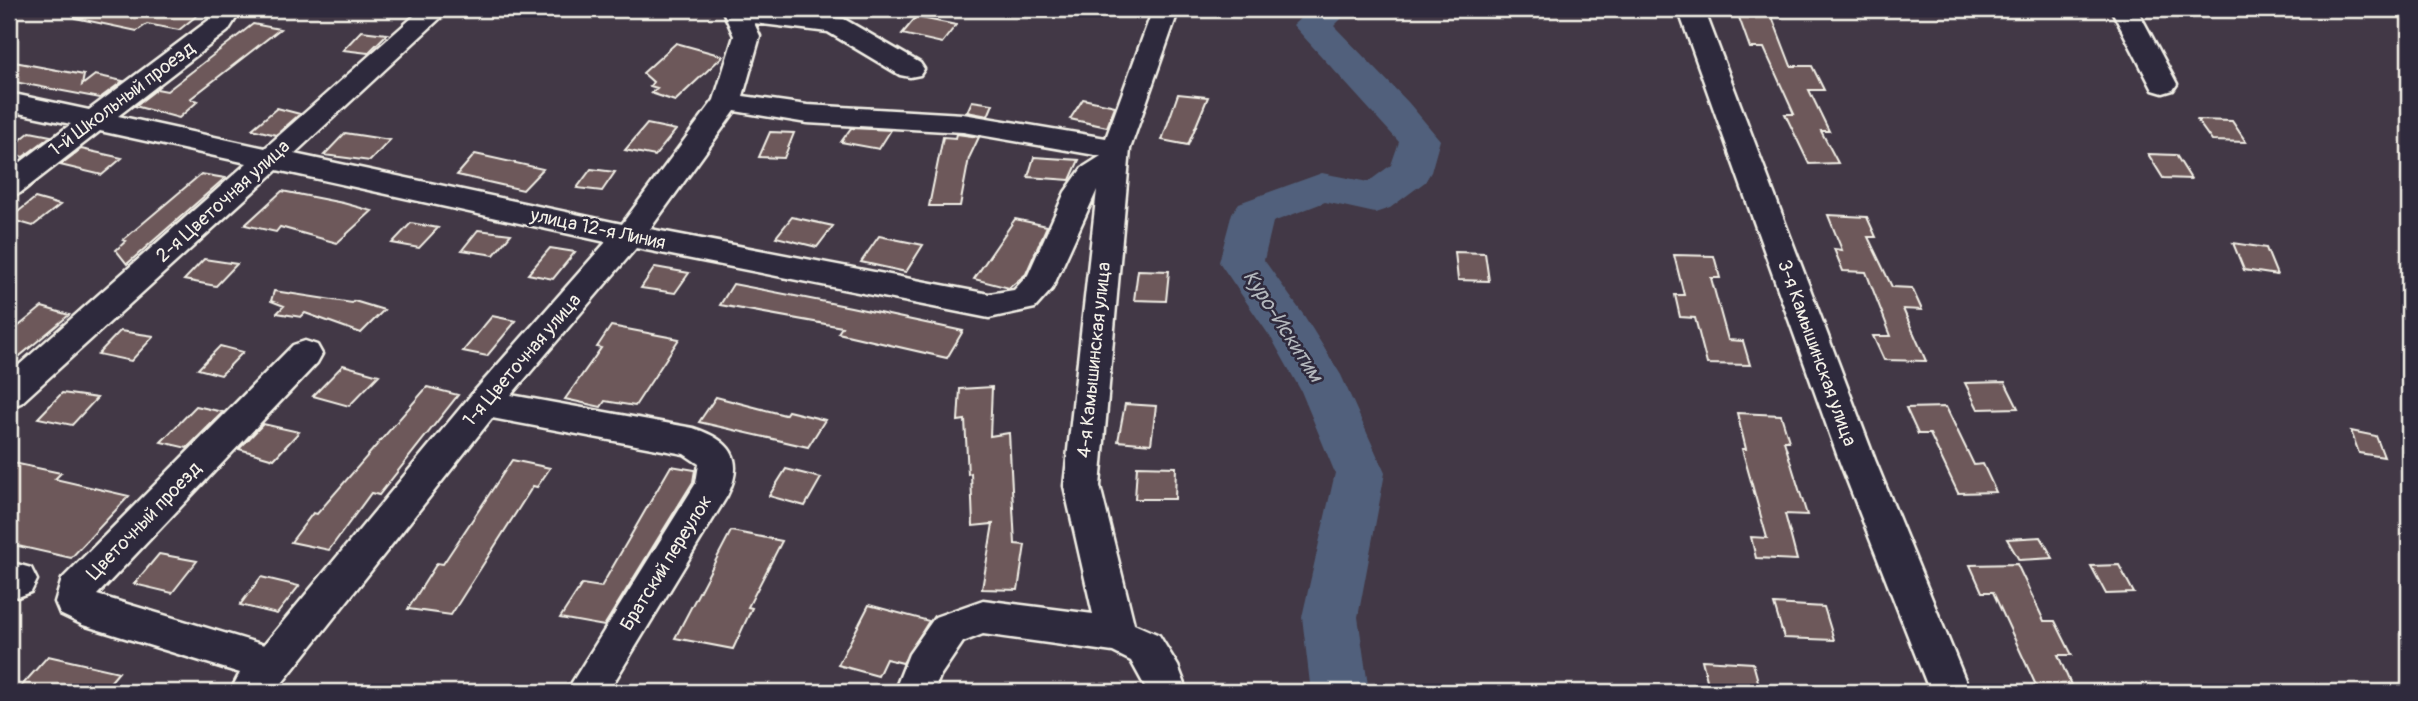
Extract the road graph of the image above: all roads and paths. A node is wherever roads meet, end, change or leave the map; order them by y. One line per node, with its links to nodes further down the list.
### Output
1 (229, 9): 11 (street, 1-й Школьный проезд)
2 (438, 9): 13 (street, 2-я Цветочная улица)
3 (1166, 9): 12 (street, 4-я Камышинская улица)
4 (2124, 9): 8 (street)
5 (1691, 10): 24 (street, 3-я Камышинская улица)
6 (736, 11): 7 (street); 9 (street, 1-я Цветочная улица)
7 (910, 69)
8 (2163, 84)
9 (729, 101): 12 (street); 15 (street, 1-я Цветочная улица)
10 (9, 102): 11 (street, улица 12-я Линия)
11 (94, 119): 13 (street, улица 12-я Линия); 14 (street, 1-й Школьный проезд)
12 (1114, 155): 15 (street, улица 12-я Линия); 19 (street, 4-я Камышинская улица)
13 (270, 159): 15 (street, улица 12-я Линия); 17 (street, 2-я Цветочная улица)
14 (9, 186)
15 (629, 236): 18 (street, 1-я Цветочная улица)
16 (306, 354): 20 (street, Цветочный проезд)
17 (9, 394)
18 (484, 403): 20 (street, 1-я Цветочная улица); 21 (street, Братский переулок)
19 (1117, 635): 22 (street); 23 (street)
20 (261, 678)
21 (586, 692)
22 (914, 692)
23 (1168, 692)
24 (1950, 692)

